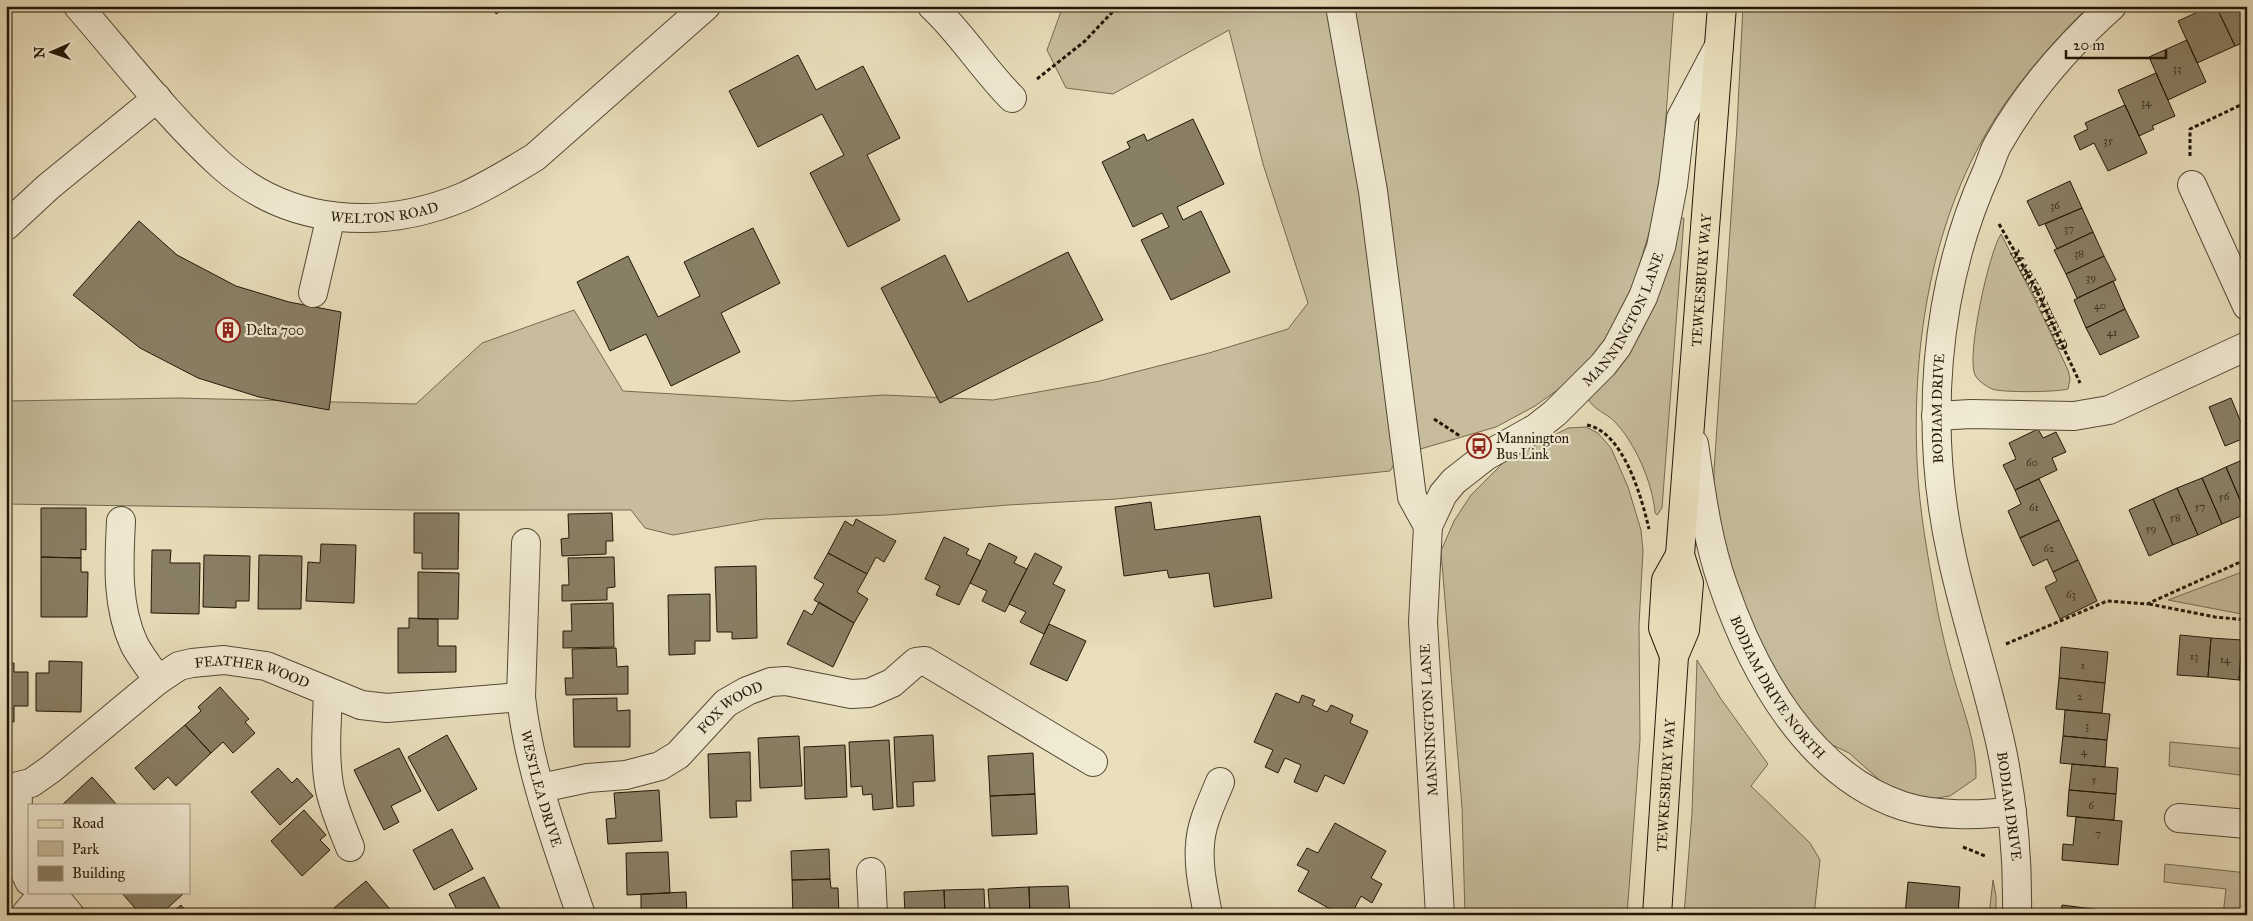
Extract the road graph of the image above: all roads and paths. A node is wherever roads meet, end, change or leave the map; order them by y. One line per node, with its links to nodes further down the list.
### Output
1 (78, 6): 9 (street, WELTON ROAD)
2 (706, 6): 14 (street, WELTON ROAD)
3 (932, 6): 10 (street)
4 (1118, 6): 10 (path)
5 (1340, 6): 19 (street)
6 (1722, 6): 8 (main road, TEWKESBURY WAY)
7 (2112, 6): 13 (street, BODIAM DRIVE)
8 (1719, 46): 22 (main road, TEWKESBURY WAY); 23 (street, MANNINGTON LANE)
9 (157, 98): 14 (street, WELTON ROAD); 15 (street)
10 (1012, 98)
11 (2247, 102): 12 (path)
12 (2192, 184): 17 (street)
13 (1978, 190): 20 (path, MARKENFIELD); 21 (street, BODIAM DRIVE)
14 (331, 216): 16 (street)
15 (6, 226)
16 (313, 293)
17 (2247, 306)
18 (2247, 346): 20 (street)
19 (1401, 408): 23 (path); 25 (street)
20 (2093, 414): 21 (street)
21 (1936, 416): 30 (street, BODIAM DRIVE)
22 (1690, 417): 38 (street, BODIAM DRIVE NORTH); 50 (main road, TEWKESBURY WAY)
23 (1480, 460): 25 (street, MANNINGTON LANE)
24 (121, 521): 31 (street)
25 (1428, 526): 49 (street, MANNINGTON LANE)
26 (526, 543): 33 (street, WESTLEA DRIVE)
27 (2247, 559): 28 (path)
28 (2147, 604): 29 (path); 30 (path)
29 (2247, 620)
30 (1977, 655): 38 (street, BODIAM DRIVE)
31 (158, 680): 32 (street, FEATHER WOOD); 36 (street, FEATHER WOOD)
32 (328, 692): 33 (street, FEATHER WOOD); 41 (street)
33 (521, 696): 37 (street, WESTLEA DRIVE)
34 (1093, 762): 37 (street, FOX WOOD)
35 (1220, 782): 48 (street)
36 (12, 785): 43 (street, FEATHER WOOD)
37 (540, 788): 46 (street, WESTLEA DRIVE)
38 (2012, 811): 51 (street, BODIAM DRIVE)
39 (2179, 818): 40 (street)
40 (2247, 824)
41 (350, 847)
42 (871, 872): 47 (street)
43 (28, 876)
44 (38, 895): 45 (street)
45 (70, 915)
46 (581, 915)
47 (873, 915)
48 (1208, 915)
49 (1440, 915)
50 (1657, 915)
51 (2017, 915)

